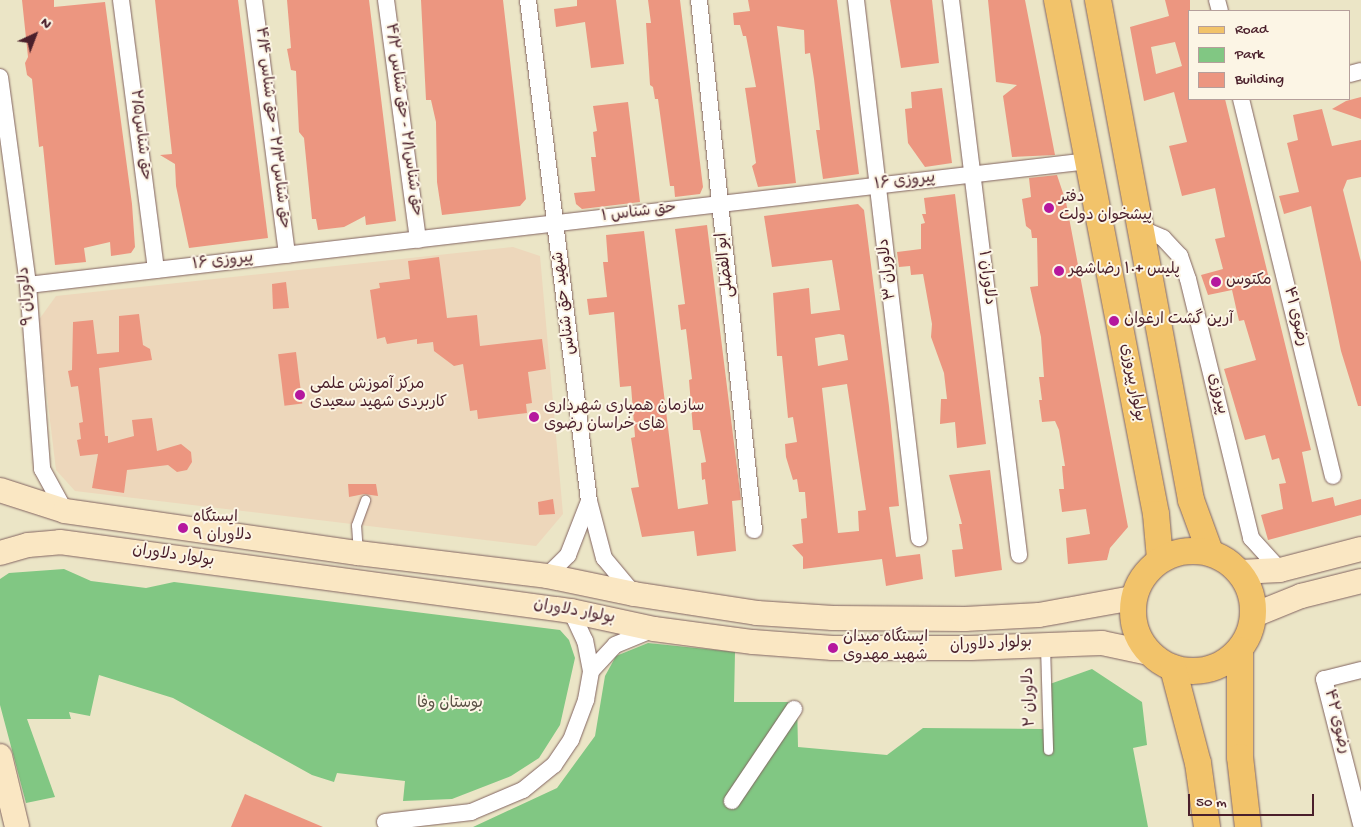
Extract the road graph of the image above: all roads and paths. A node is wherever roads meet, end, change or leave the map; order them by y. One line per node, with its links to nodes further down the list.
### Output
1 (121, 0): 21 (street, حق شناس۲/۵)
2 (254, 0): 20 (street, حق شناس۲/۳ - حق شناس ۴/۴)
3 (386, 0): 19 (street, حق شناس۲/۱ - حق شناس ۴/۲)
4 (528, 0): 17 (street, شهید حق شناس)
5 (699, 0): 16 (street, ابو الفضلی)
6 (856, 0): 15 (street, دلاوران ۳)
7 (951, 0): 14 (street, دلاوران ۱)
8 (1057, 0): 12 (main road, بولوار پیروزی)
9 (1098, 0): 18 (main road)
10 (0, 77): 13 (street, دلاوران ۹)
11 (1244, 100): 23 (street, رضوی ۴۱)
12 (1089, 161): 14 (street, پیروزی ۱۶); 35 (main road, بولوار پیروزی)
13 (6, 164): 22 (street, دلاوران ۹)
14 (972, 175): 15 (street, پیروزی ۱۶); 34 (street, دلاوران ۱)
15 (879, 186): 16 (street, پیروزی ۱۶); 29 (street, دلاوران ۳)
16 (721, 204): 17 (street, حق شناس ۱); 28 (street, ابو الفضلی)
17 (557, 224): 19 (street, حق شناس ۱); 26 (street, شهید حق شناس)
18 (1140, 228): 31 (main road); 36 (street, پیروزی)
19 (418, 240): 20 (street, پیروزی ۱۶)
20 (287, 255): 21 (street, پیروزی ۱۶)
21 (156, 270): 22 (street, پیروزی ۱۶)
22 (28, 285): 27 (street, دلاوران ۹)
23 (1333, 476)
24 (0, 490): 27 (street, بولوار دلاوران)
25 (365, 500): 33 (lane)
26 (589, 501): 38 (street); 40 (street, شهید حق شناس)
27 (65, 510): 33 (street, بولوار دلاوران)
28 (754, 530)
29 (919, 538)
30 (1361, 549): 36 (street)
31 (1210, 552): 35 (main road); 37 (main road)
32 (0, 553): 42 (street, بولوار دلاوران)
33 (358, 553): 38 (street, بولوار دلاوران)
34 (1019, 555)
35 (1160, 560): 41 (main road)
36 (1280, 570): 37 (street)
37 (1240, 572): 43 (main road)
38 (547, 576): 40 (street, بولوار دلاوران)
39 (1361, 581): 43 (street)
40 (634, 594): 41 (street, بولوار دلاوران)
41 (1133, 598): 47 (main road)
42 (572, 610): 44 (street, بولوار دلاوران); 50 (street)
43 (1254, 615): 46 (main road)
44 (654, 629): 45 (street, بولوار دلاوران); 50 (street)
45 (1045, 644): 47 (street, بولوار دلاوران); 52 (lane, دلاوران ۲)
46 (1240, 650): 48 (main road); 59 (main road)
47 (1149, 653): 48 (main road)
48 (1173, 668): 58 (main road)
49 (1361, 670): 56 (street, رضوی ۴۲)
50 (591, 671): 55 (street)
51 (794, 709): 54 (street)
52 (1048, 750)
53 (0, 756): 57 (street)
54 (732, 800)
55 (386, 822)
56 (1361, 824)
57 (18, 827)
58 (1207, 827)
59 (1248, 827)

